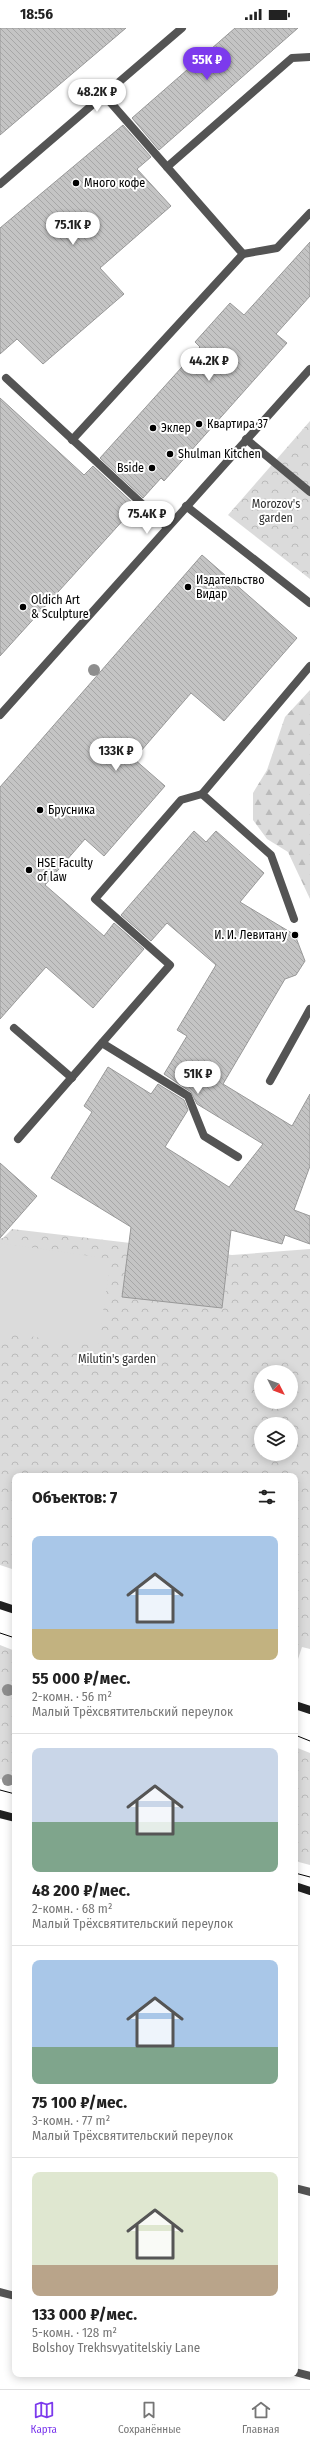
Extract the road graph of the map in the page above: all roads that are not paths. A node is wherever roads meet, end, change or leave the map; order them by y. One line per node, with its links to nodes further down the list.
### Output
1 (182, 28): 3 (street)
2 (310, 57): 4 (street)
3 (104, 95): 4 (street); 5 (street)
4 (167, 167): 7 (street)
5 (0, 184)
6 (310, 213): 7 (street)
7 (243, 254): 11 (street)
8 (310, 369): 10 (street)
9 (6, 378): 11 (street)
10 (246, 439): 12 (street); 13 (street)
11 (72, 440): 14 (street)
12 (310, 492)
13 (186, 506): 14 (street); 15 (street)
14 (167, 527): 17 (street)
15 (310, 603)
16 (310, 666): 18 (street)
17 (0, 715)
18 (202, 794): 19 (street); 22 (street)
19 (294, 919)
20 (310, 1009): 24 (street)
21 (14, 1028): 23 (street)
22 (102, 1043): 23 (street); 26 (street)
23 (72, 1078): 25 (street)
24 (270, 1081)
25 (18, 1139)
26 (238, 1157)
27 (0, 1605): 28 (main road)
28 (12, 1609)
29 (298, 1707): 30 (main road)
30 (310, 1710)
31 (0, 1814): 32 (main road)
32 (12, 1817)
33 (298, 1887): 34 (main road)
34 (310, 1891)
35 (298, 2189): 36 (street)
36 (310, 2192)
37 (0, 2292): 38 (street)
38 (12, 2295)
39 (298, 2373): 40 (street)
40 (310, 2376)

